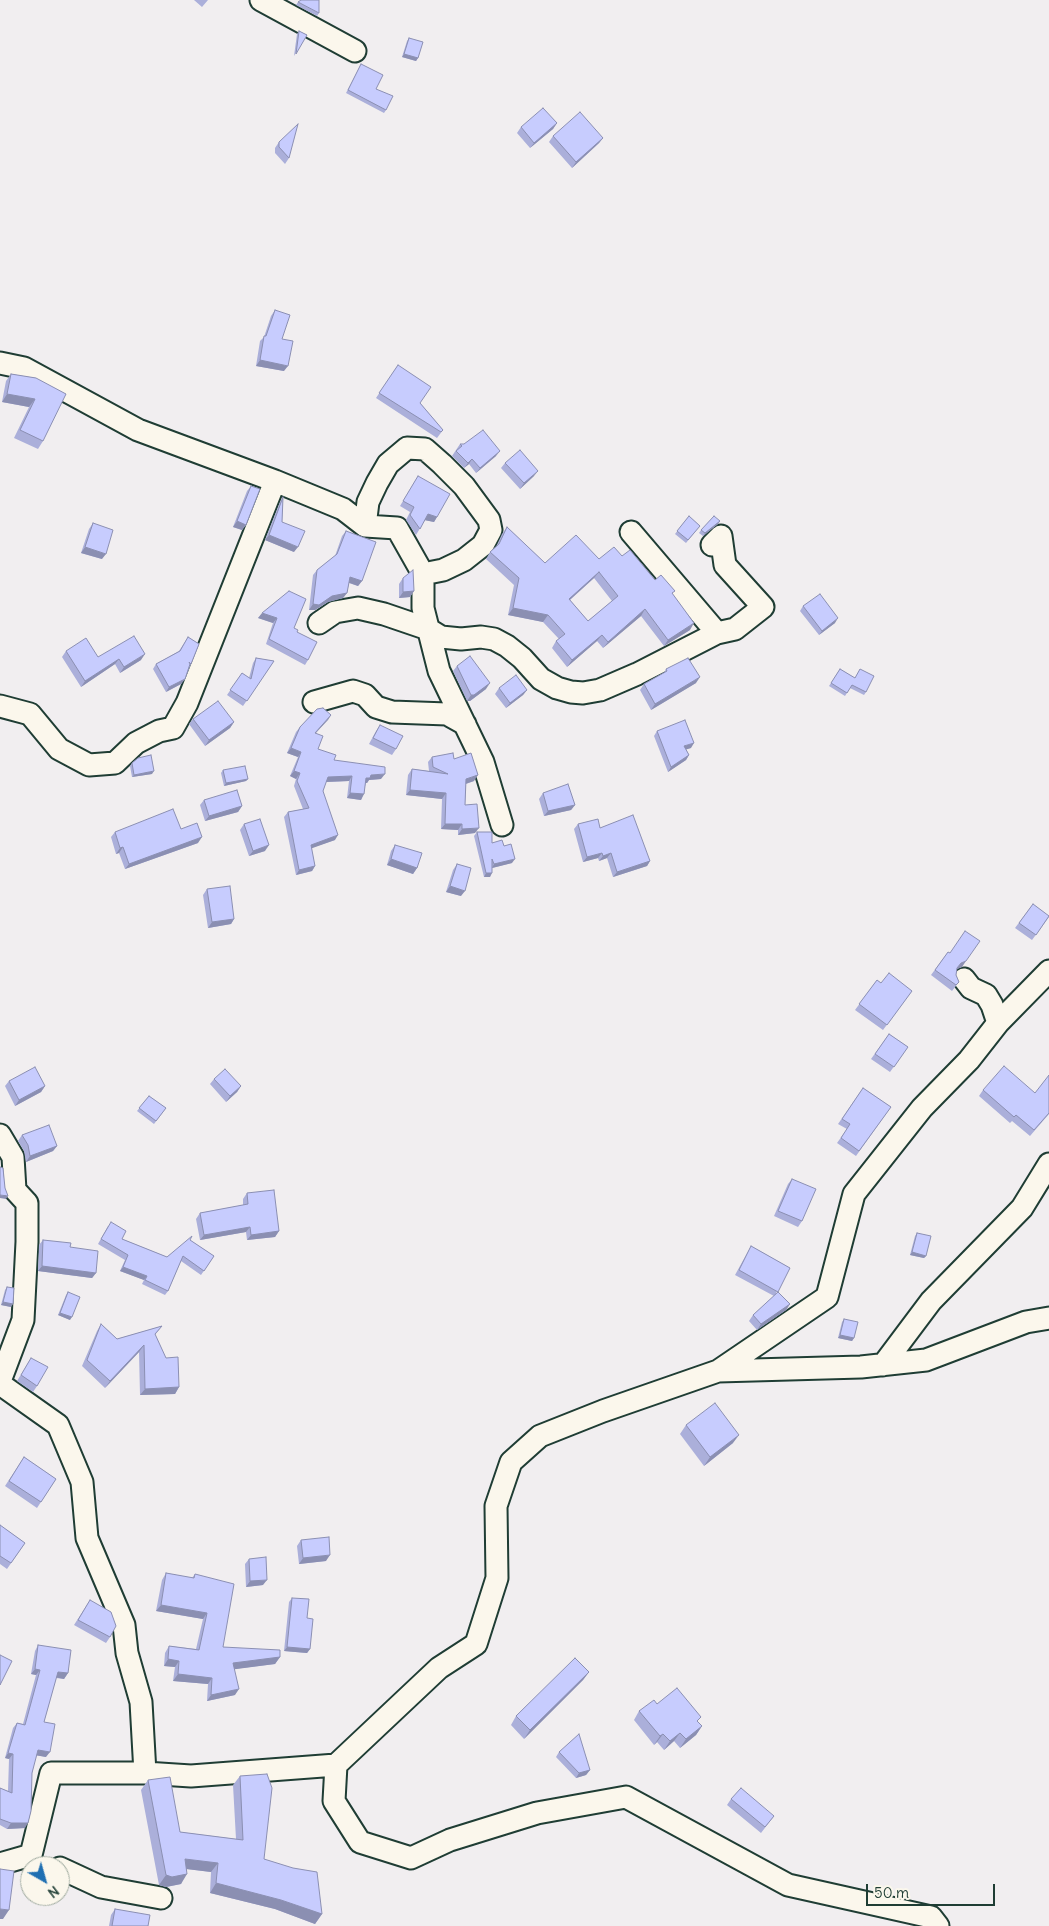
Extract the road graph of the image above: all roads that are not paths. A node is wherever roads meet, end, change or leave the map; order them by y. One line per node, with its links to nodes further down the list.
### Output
1 (261, 0): 2 (street)
2 (355, 51)
3 (0, 363): 4 (street)
4 (275, 481): 5 (street); 13 (street)
5 (366, 526): 8 (street); 8 (street)
6 (630, 532): 11 (street)
7 (712, 545): 11 (street)
8 (423, 574): 10 (street)
9 (319, 623): 10 (street)
10 (428, 629): 11 (street); 14 (street)
11 (717, 633)
12 (314, 702): 14 (street)
13 (0, 706)
14 (465, 724): 15 (street)
15 (502, 825)
16 (1049, 971): 18 (street)
17 (964, 979): 18 (street)
18 (998, 1023): 23 (street)
19 (0, 1135): 24 (street)
20 (1049, 1164): 22 (street)
21 (1049, 1318): 22 (street)
22 (883, 1365): 23 (street)
23 (718, 1371): 25 (street)
24 (0, 1383): 26 (street)
25 (336, 1765): 26 (street); 31 (street)
26 (145, 1773): 27 (street)
27 (31, 1855): 28 (street)
28 (0, 1864)
29 (70, 1873): 30 (street)
30 (161, 1898)
31 (938, 1926)

